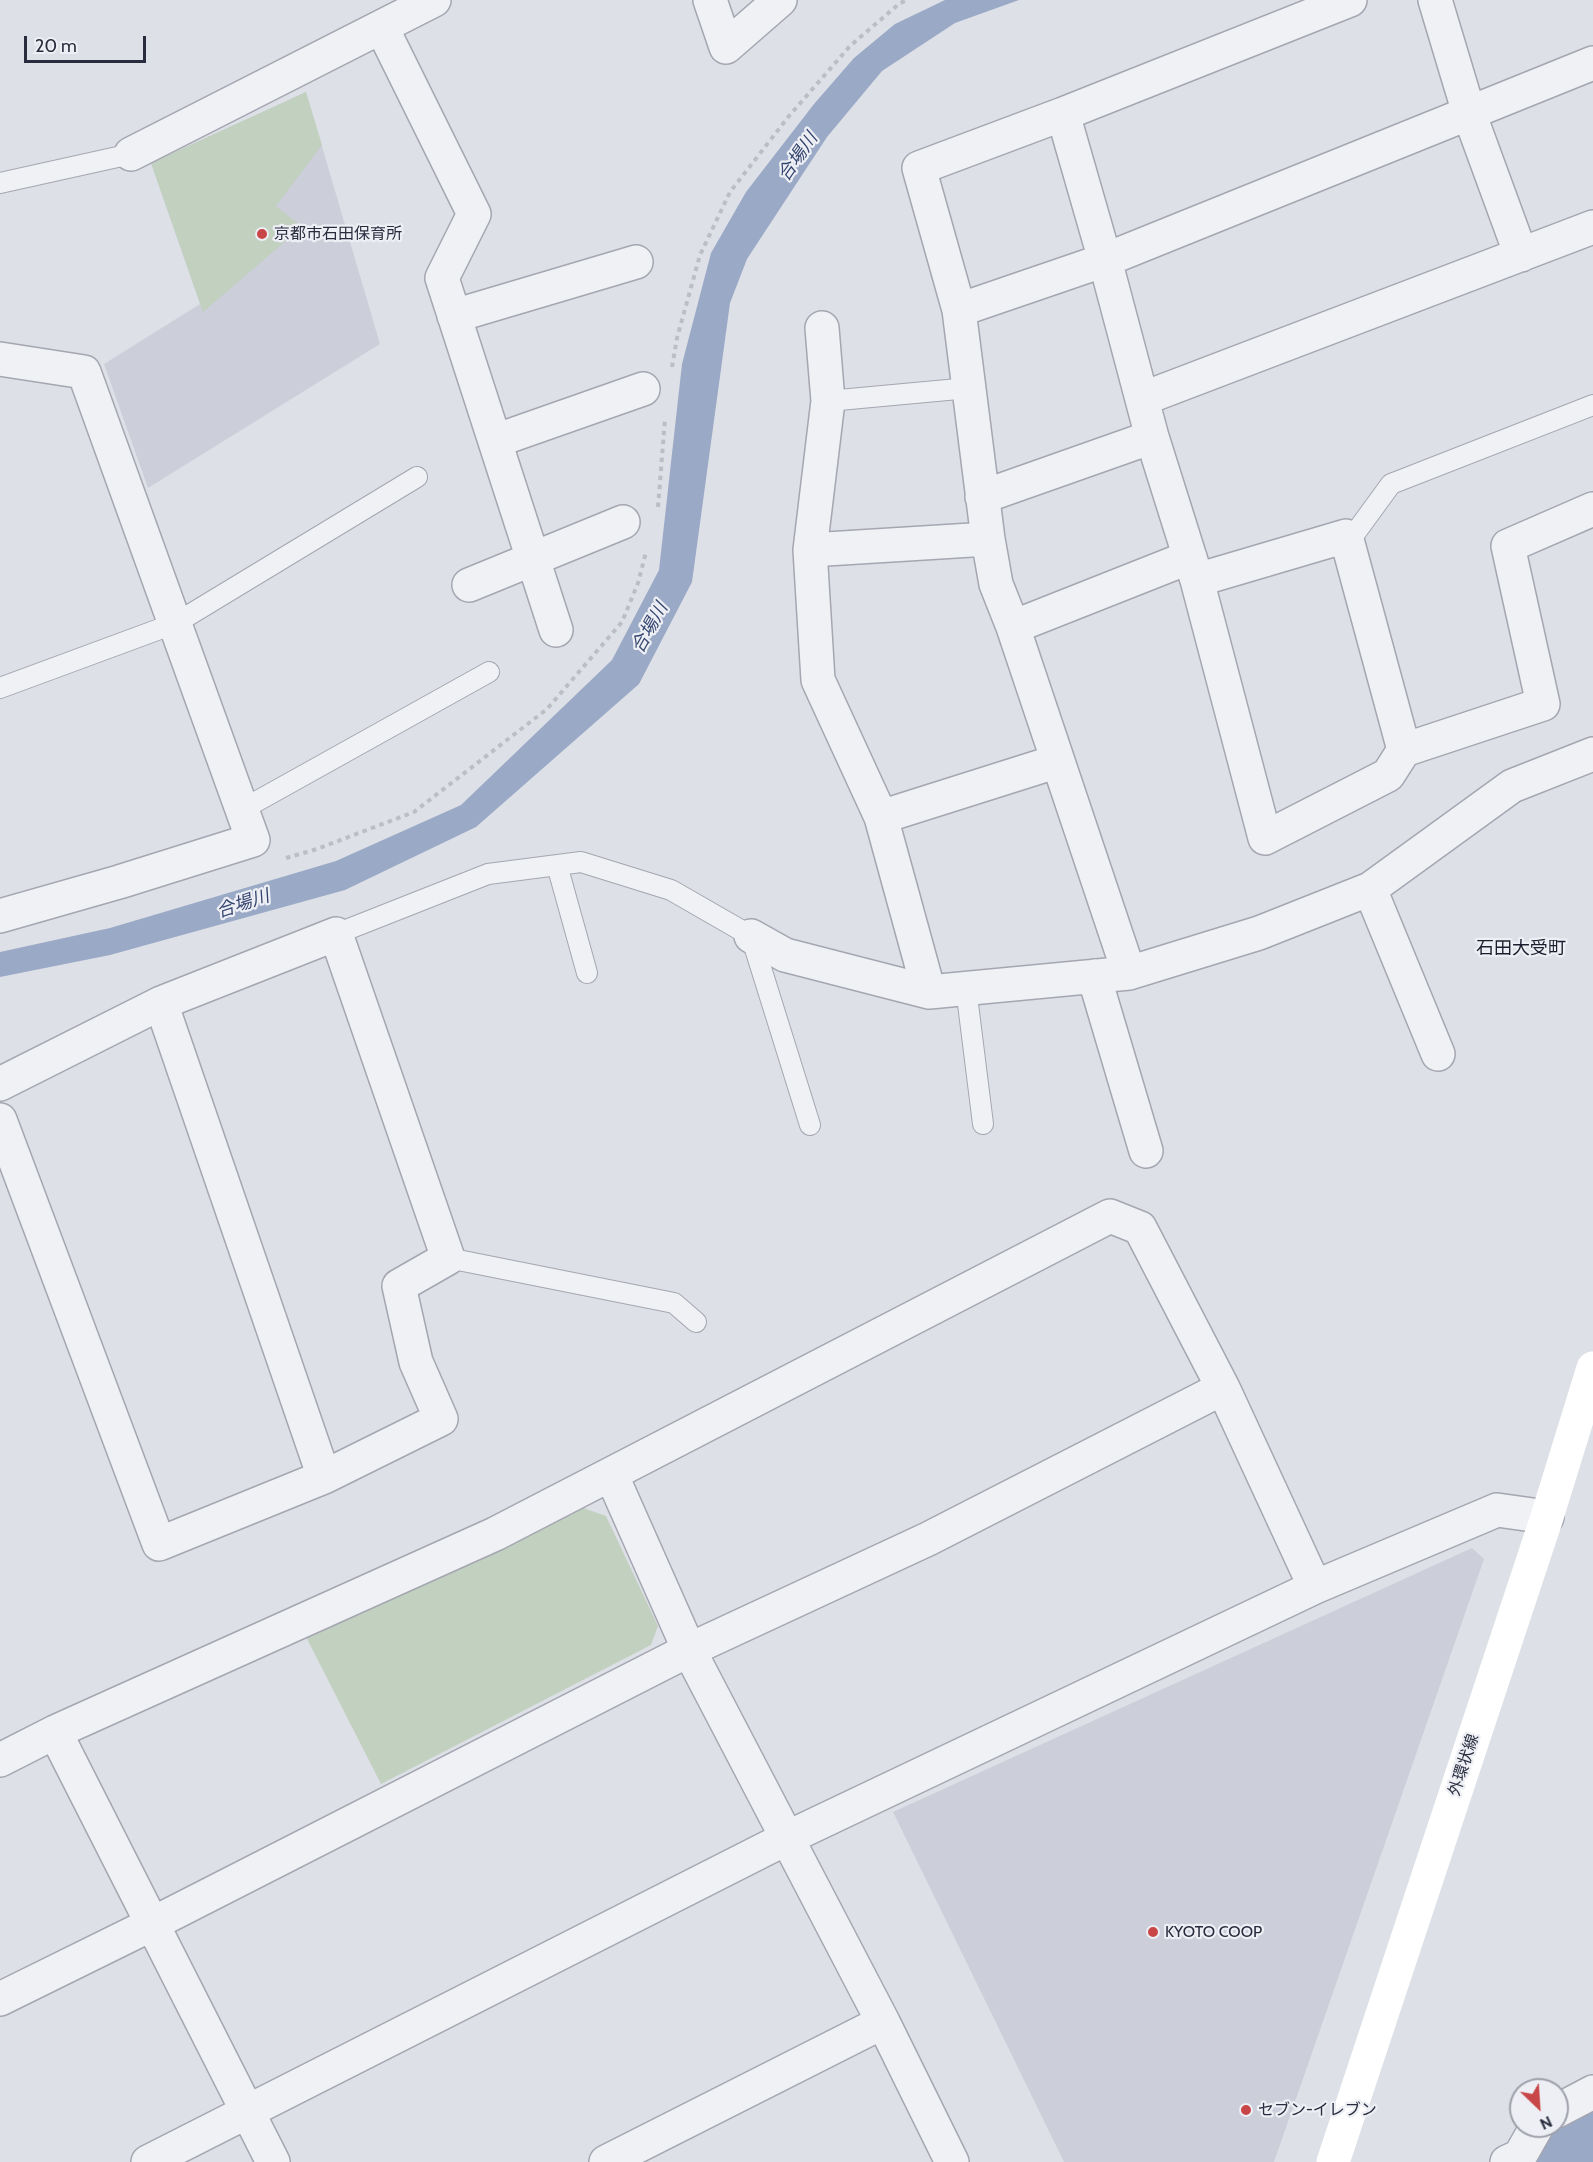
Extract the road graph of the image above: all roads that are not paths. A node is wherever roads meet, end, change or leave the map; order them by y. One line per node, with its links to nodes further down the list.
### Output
1 (710, 0): 2 (street)
2 (780, 0)
3 (1350, 0): 9 (street)
4 (1435, 0): 8 (street)
5 (419, 4): 6 (street)
6 (382, 28): 10 (street); 17 (street)
7 (1593, 63): 8 (street)
8 (1469, 113): 13 (street); 14 (street)
9 (1063, 114): 14 (street); 16 (street)
10 (131, 154): 11 (lane)
11 (0, 183)
12 (1593, 227): 13 (street)
13 (1521, 255): 22 (street)
14 (1105, 260): 16 (street); 22 (street)
15 (636, 262): 17 (street)
16 (959, 310): 20 (street)
17 (454, 316): 26 (street)
18 (822, 328): 23 (street)
19 (0, 360): 37 (street)
20 (969, 388): 23 (lane); 28 (street)
21 (654, 399): 26 (street)
22 (1142, 399): 25 (street)
23 (828, 401): 33 (street)
24 (1593, 405): 31 (lane)
25 (1152, 437): 28 (street); 35 (street)
26 (495, 441): 34 (street)
27 (417, 477): 37 (lane)
28 (982, 497): 32 (street)
29 (1593, 509): 42 (street)
30 (623, 522): 34 (street)
31 (1346, 536): 35 (street); 42 (street)
32 (988, 539): 33 (street); 38 (street)
33 (810, 550): 46 (street)
34 (534, 557): 36 (street); 39 (street)
35 (1193, 569): 38 (street); 42 (street)
36 (469, 585)
37 (176, 623): 41 (lane); 45 (street)
38 (1013, 627): 44 (street)
39 (556, 630)
40 (489, 672): 45 (lane)
41 (0, 688)
42 (1404, 750)
43 (1593, 754): 48 (street)
44 (1058, 761): 46 (street); 53 (street)
45 (243, 809): 49 (street)
46 (881, 817): 56 (street)
47 (557, 865): 50 (lane); 51 (lane); 52 (lane)
48 (1370, 889): 53 (street); 58 (street)
49 (0, 916)
50 (336, 934): 57 (street); 64 (street)
51 (751, 936): 56 (street); 62 (lane)
52 (587, 973)
53 (1129, 973): 54 (street)
54 (1094, 976): 55 (street); 63 (street)
55 (966, 988): 56 (street); 61 (lane)
56 (929, 992)
57 (161, 1003): 59 (street); 69 (street)
58 (1438, 1054)
59 (0, 1084)
60 (0, 1120): 69 (street)
61 (983, 1124)
62 (810, 1125)
63 (1146, 1150)
64 (448, 1258): 65 (lane); 69 (street)
65 (696, 1322)
66 (1593, 1368): 70 (street, 外環状線)
67 (1223, 1388): 68 (street); 71 (street); 72 (street)
68 (611, 1474): 72 (street); 73 (street)
69 (324, 1477)
70 (1547, 1517): 71 (street); 87 (street, 外環状線)
71 (1316, 1587): 75 (street)
72 (690, 1650): 75 (street); 76 (street)
73 (55, 1732): 74 (street); 76 (street)
74 (0, 1760)
75 (787, 1838): 78 (street); 81 (street)
76 (152, 1924): 77 (street); 81 (street)
77 (0, 1999)
78 (883, 2022): 85 (street); 86 (street)
79 (1593, 2092): 80 (street)
80 (1569, 2105)
81 (248, 2113): 83 (street); 84 (street)
82 (1530, 2138): 88 (street)
83 (148, 2162)
84 (273, 2162)
85 (606, 2162)
86 (952, 2162)
87 (1333, 2162)
88 (1507, 2162)

